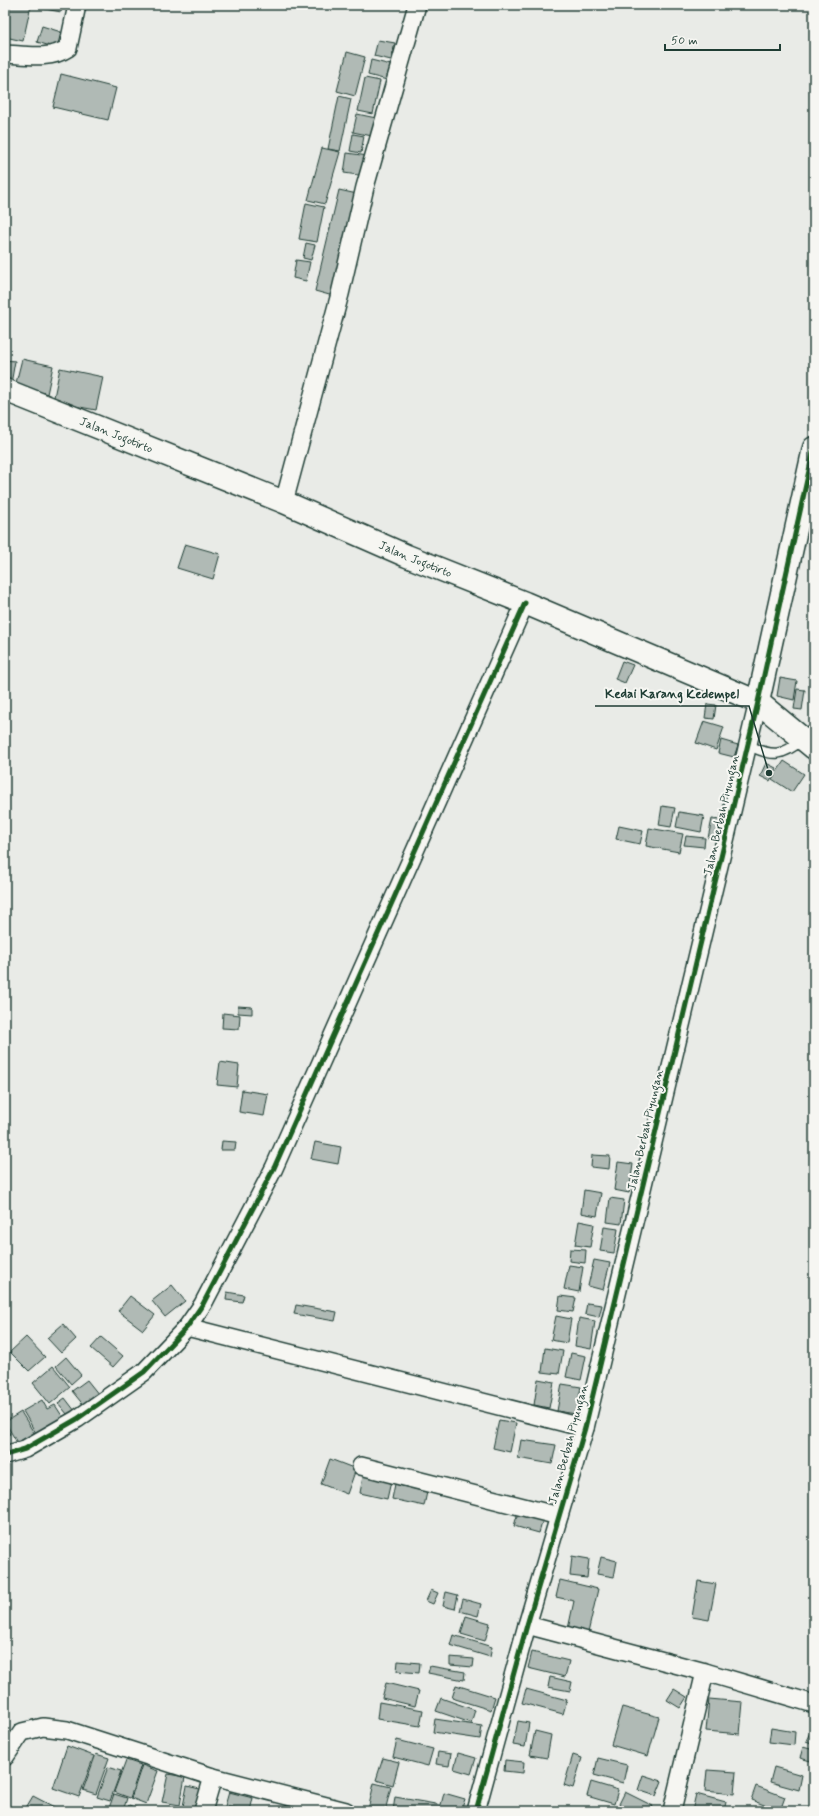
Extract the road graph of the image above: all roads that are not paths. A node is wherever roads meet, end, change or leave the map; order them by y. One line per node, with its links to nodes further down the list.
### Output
1 (77, 5): 3 (street)
2 (416, 5): 6 (street)
3 (5, 54)
4 (5, 390): 6 (street, Jalan Jogotirto)
5 (814, 448): 8 (street, Jalan Berbah Piyungan)
6 (284, 502): 7 (street, Jalan Jogotirto)
7 (525, 603): 8 (street, Jalan Jogotirto); 11 (street)
8 (758, 702): 9 (street, Jalan Jogotirto); 10 (street, Jalan Berbah Piyungan)
9 (809, 743): 10 (lane)
10 (748, 745): 12 (street, Jalan Berbah Piyungan)
11 (187, 1327): 12 (street); 13 (street)
12 (585, 1428): 15 (street, Jalan Berbah Piyungan)
13 (5, 1455)
14 (361, 1466): 15 (street)
15 (559, 1516): 16 (street, Jalan Berbah Piyungan)
16 (527, 1625): 17 (street); 23 (street, Jalan Berbah Piyungan)
17 (705, 1672): 18 (street); 24 (street)
18 (814, 1704)
19 (5, 1757): 20 (street)
20 (213, 1776): 21 (street); 22 (street)
21 (203, 1811)
22 (346, 1811)
23 (476, 1811)
24 (672, 1811)

